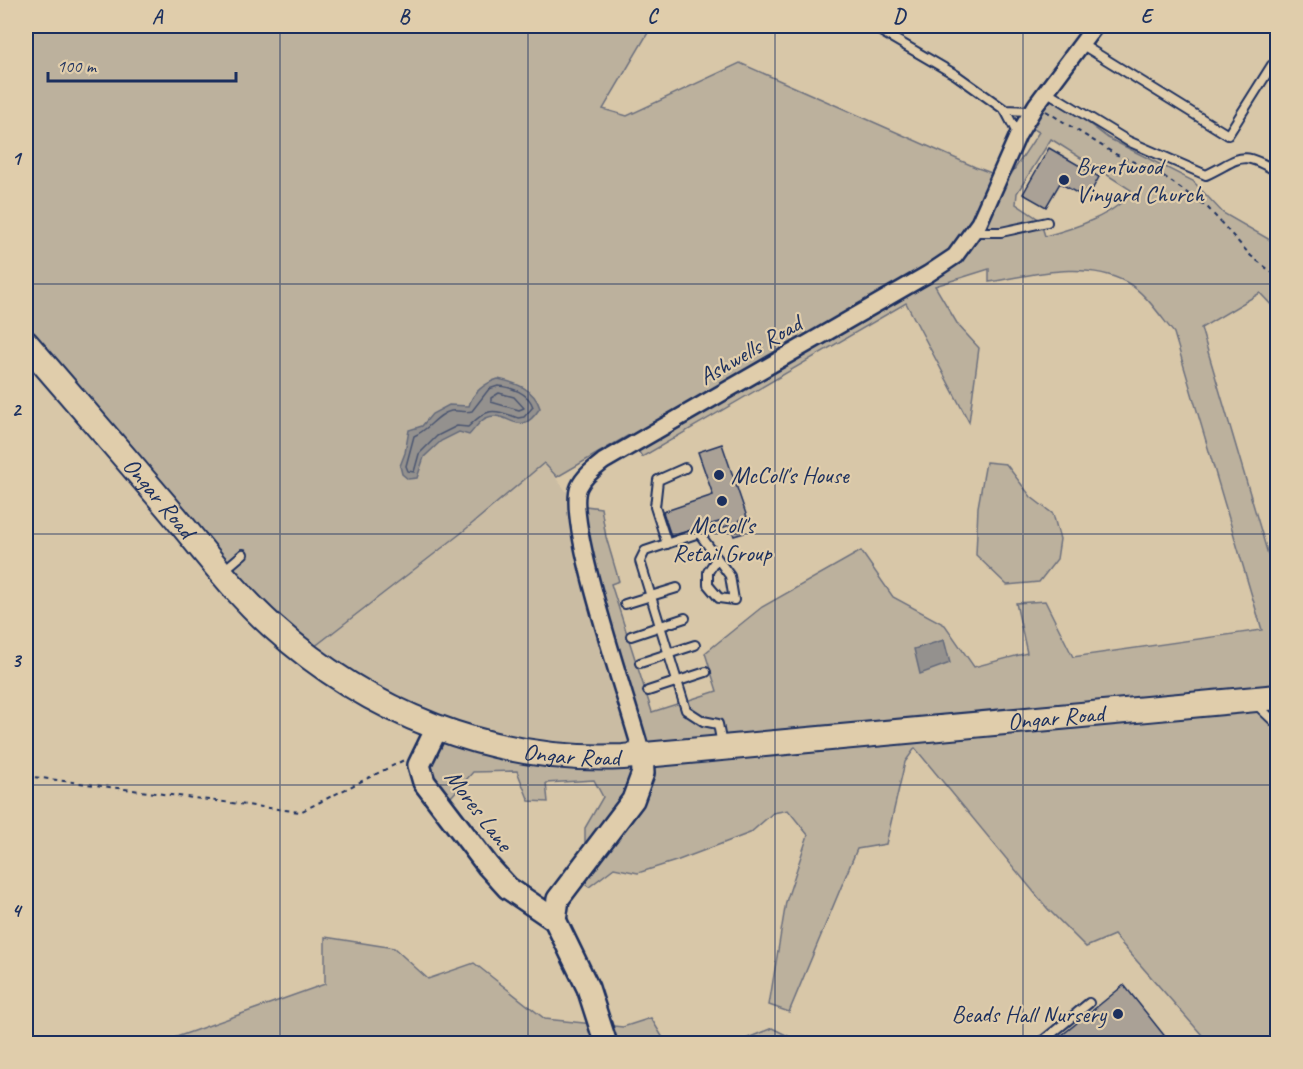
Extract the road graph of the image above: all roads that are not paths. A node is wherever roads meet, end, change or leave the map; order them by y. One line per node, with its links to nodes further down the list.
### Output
1 (872, 26): 7 (lane)
2 (1095, 26): 3 (street, Ashwells Road)
3 (1081, 44): 4 (lane); 5 (street, Ashwells Road)
4 (1272, 65)
5 (1046, 91): 6 (street, Ashwells Road); 9 (lane)
6 (1034, 108): 7 (lane); 8 (street, Ashwells Road)
7 (1005, 110): 8 (lane)
8 (1018, 135): 11 (street, Ashwells Road)
9 (1278, 172)
10 (1047, 222): 11 (lane)
11 (972, 232): 35 (street, Ashwells Road)
12 (26, 343): 17 (main road, Ongar Road)
13 (685, 468): 14 (lane)
14 (668, 544): 16 (lane); 19 (lane)
15 (243, 554): 17 (lane)
16 (717, 558): 16 (lane)
17 (226, 568): 33 (main road, Ongar Road)
18 (677, 588): 19 (lane)
19 (651, 596): 20 (lane); 22 (lane)
20 (625, 604)
21 (685, 618): 22 (lane)
22 (660, 626): 23 (lane); 25 (lane)
23 (631, 636)
24 (695, 645): 25 (lane)
25 (668, 654): 26 (lane); 28 (lane)
26 (640, 663)
27 (706, 672): 28 (lane)
28 (676, 682): 29 (lane); 34 (lane)
29 (648, 691)
30 (1278, 697): 31 (main road, Ongar Road)
31 (1251, 699): 32 (lane); 34 (main road, Ongar Road)
32 (1278, 725)
33 (436, 728): 35 (main road, Ongar Road); 36 (street, Mores Lane)
34 (723, 750): 35 (main road, Ongar Road)
35 (642, 756): 36 (street)
36 (557, 909): 38 (street)
37 (1089, 1003): 39 (lane)
38 (606, 1044)
39 (1039, 1044)

